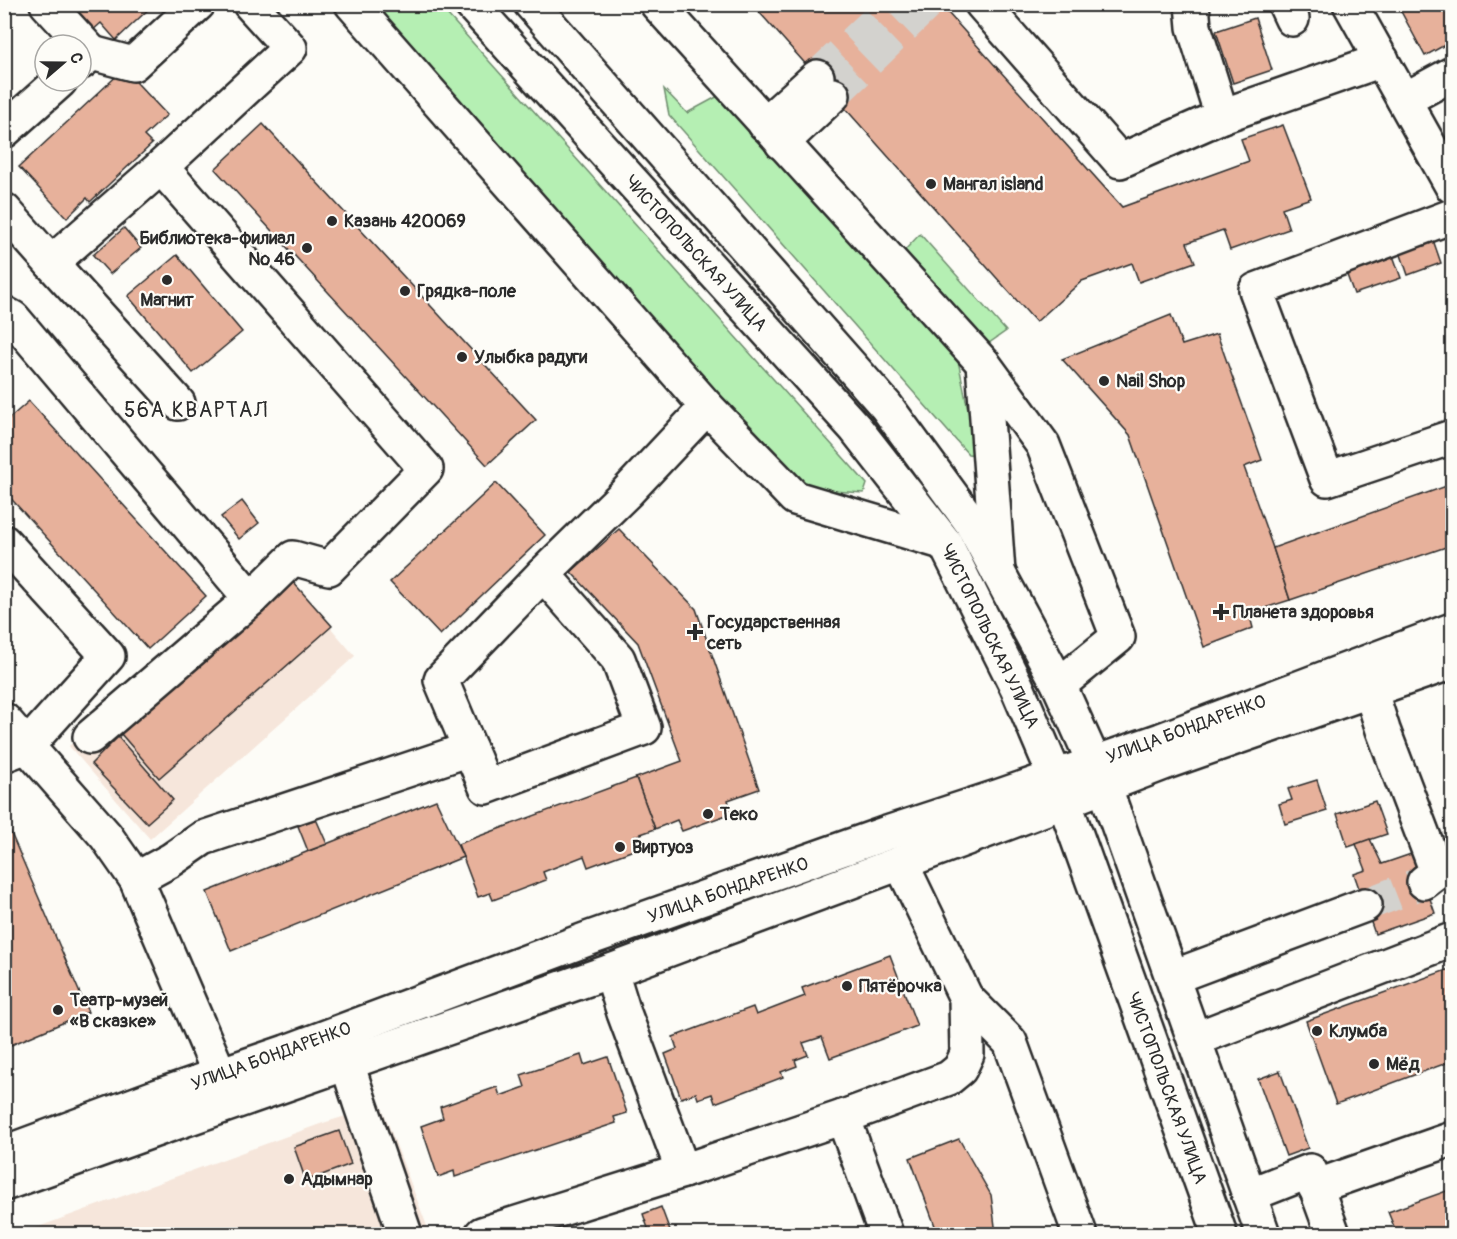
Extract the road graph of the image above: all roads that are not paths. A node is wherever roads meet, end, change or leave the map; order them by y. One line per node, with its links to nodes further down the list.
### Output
1 (47, 4): 11 (street)
2 (198, 4): 12 (street)
3 (250, 4): 21 (street)
4 (352, 4): 29 (street)
5 (471, 4): 32 (street, ЧИСТОПОЛЬСКАЯ УЛИЦА)
6 (531, 4): 33 (street, ЧИСТОПОЛЬСКАЯ УЛИЦА)
7 (657, 4): 20 (street)
8 (982, 4): 18 (street)
9 (1192, 4): 18 (street)
10 (1350, 4): 13 (street)
11 (68, 33)
12 (93, 59)
13 (1382, 60): 17 (street); 18 (street)
14 (1452, 74): 17 (street)
15 (825, 86): 20 (street)
16 (46, 93): 19 (street)
17 (1404, 100): 22 (street)
18 (1222, 116)
19 (4, 130)
20 (774, 134): 27 (street)
21 (160, 167): 25 (street); 35 (street)
22 (1452, 186)
23 (4, 210): 25 (street)
24 (1452, 216): 30 (street)
25 (51, 263): 28 (street)
26 (4, 313): 35 (street)
27 (983, 363): 33 (street); 38 (street)
28 (178, 403)
29 (707, 407): 32 (street); 34 (street)
30 (1452, 437)
31 (4, 542): 43 (street)
32 (945, 543): 45 (street, ЧИСТОПОЛЬСКАЯ УЛИЦА)
33 (998, 572): 38 (street, ЧИСТОПОЛЬСКАЯ УЛИЦА)
34 (543, 574): 42 (street); 42 (street)
35 (251, 599): 41 (street)
36 (1452, 630): 44 (street, УЛИЦА БОНДАРЕНКО)
37 (1452, 662): 39 (street, УЛИЦА БОНДАРЕНКО)
38 (1059, 685): 44 (street, ЧИСТОПОЛЬСКАЯ УЛИЦА)
39 (1370, 689): 44 (street, УЛИЦА БОНДАРЕНКО); 48 (street)
40 (4, 720): 43 (street)
41 (90, 737)
42 (470, 749): 47 (street)
43 (16, 750): 47 (street)
44 (1099, 774): 45 (street, УЛИЦА БОНДАРЕНКО); 52 (street, ЧИСТОПОЛЬСКАЯ УЛИЦА)
45 (1060, 788): 46 (street, УЛИЦА БОНДАРЕНКО); 54 (street, УЛИЦА БОНДАРЕНКО); 69 (street, ЧИСТОПОЛЬСКАЯ УЛИЦА)
46 (901, 863): 51 (street, УЛИЦА БОНДАРЕНКО); 53 (street)
47 (136, 879): 57 (street)
48 (1424, 882)
49 (1365, 905): 52 (street)
50 (1452, 940): 55 (street)
51 (611, 971): 56 (street, УЛИЦА БОНДАРЕНКО); 61 (street)
52 (1173, 977): 55 (street, ЧИСТОПОЛЬСКАЯ УЛИЦА)
53 (966, 999): 58 (street); 68 (street)
54 (364, 1023): 56 (street); 57 (street, УЛИЦА БОНДАРЕНКО)
55 (1195, 1039): 64 (street, ЧИСТОПОЛЬСКАЯ УЛИЦА)
56 (347, 1063): 57 (street, УЛИЦА БОНДАРЕНКО); 65 (street)
57 (227, 1088): 60 (street, УЛИЦА БОНДАРЕНКО); 62 (street, УЛИЦА БОНДАРЕНКО)
58 (843, 1117): 61 (street); 67 (street)
59 (1452, 1139): 63 (street)
60 (4, 1154)
61 (683, 1171): 66 (street)
62 (4, 1184)
63 (1315, 1186): 64 (street); 71 (street)
64 (1249, 1195): 70 (street, ЧИСТОПОЛЬСКАЯ УЛИЦА)
65 (405, 1234)
66 (482, 1234)
67 (886, 1234)
68 (1080, 1234)
69 (1220, 1234)
70 (1263, 1234)
71 (1334, 1234)

